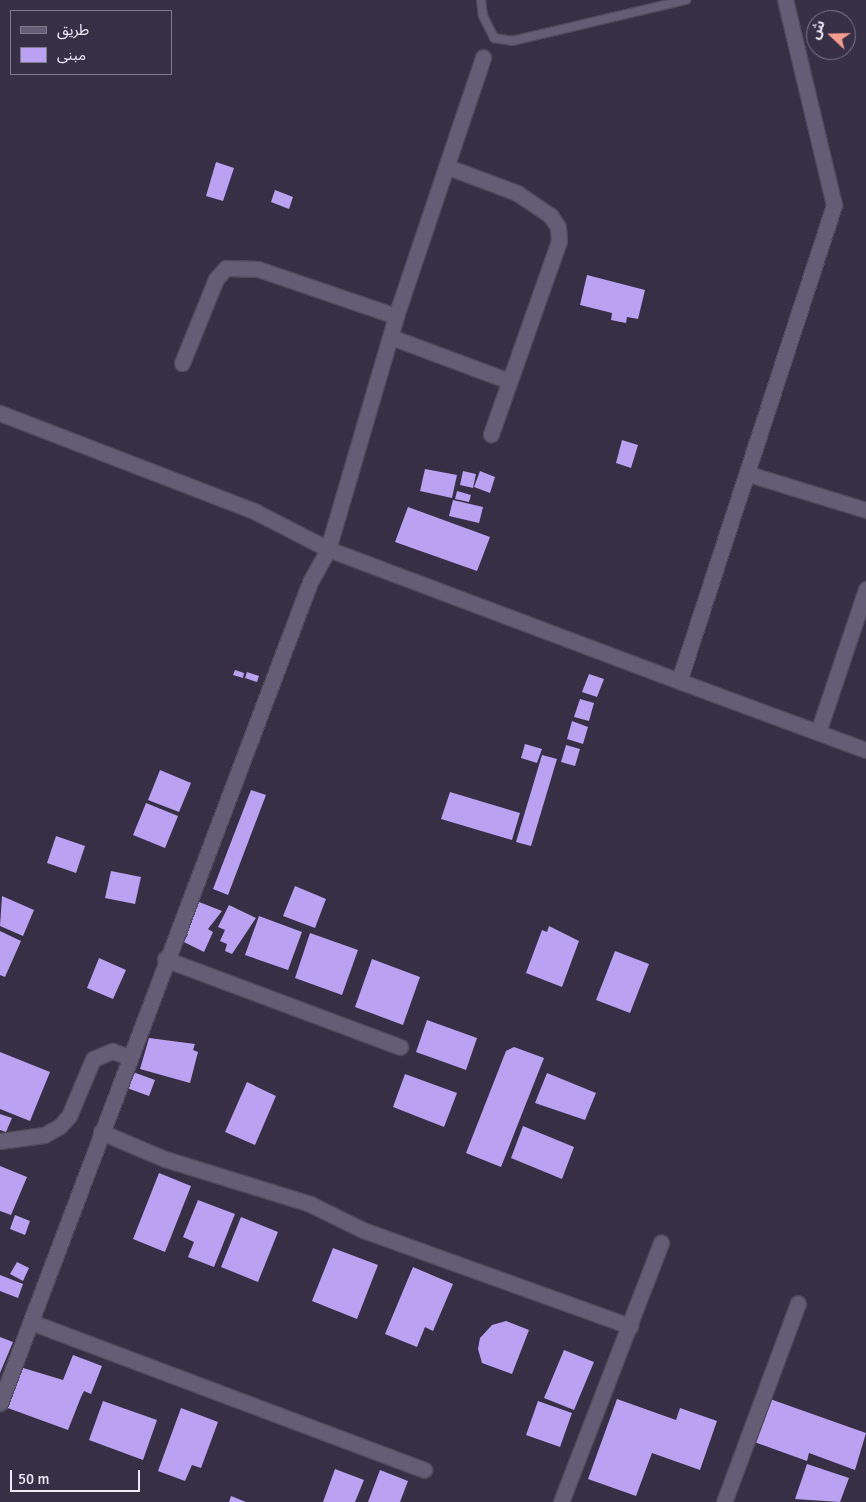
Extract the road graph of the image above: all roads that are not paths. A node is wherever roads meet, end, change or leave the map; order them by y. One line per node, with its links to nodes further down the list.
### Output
1 (481, 0): 2 (lane)
2 (686, 0)
3 (785, 0): 12 (street)
4 (483, 57): 5 (street)
5 (448, 167): 6 (street); 9 (street)
6 (396, 316): 7 (street); 8 (street)
7 (391, 337): 9 (street); 14 (street)
8 (182, 363)
9 (509, 381): 11 (street)
10 (0, 412): 14 (street)
11 (491, 434)
12 (749, 474): 13 (street); 17 (street)
13 (866, 510)
14 (328, 550): 17 (street); 20 (street)
15 (866, 589): 16 (street)
16 (862, 612): 18 (street)
17 (679, 681): 18 (street)
18 (818, 732): 19 (street)
19 (866, 750)
20 (165, 959): 21 (street); 22 (street)
21 (400, 1047)
22 (129, 1057): 23 (street); 24 (street)
23 (101, 1132): 27 (street); 28 (street)
24 (0, 1141)
25 (661, 1244): 28 (street)
26 (798, 1303): 32 (street)
27 (31, 1322): 29 (street); 30 (street)
28 (630, 1326): 31 (street)
29 (0, 1403)
30 (424, 1470)
31 (560, 1502)
32 (724, 1502)

